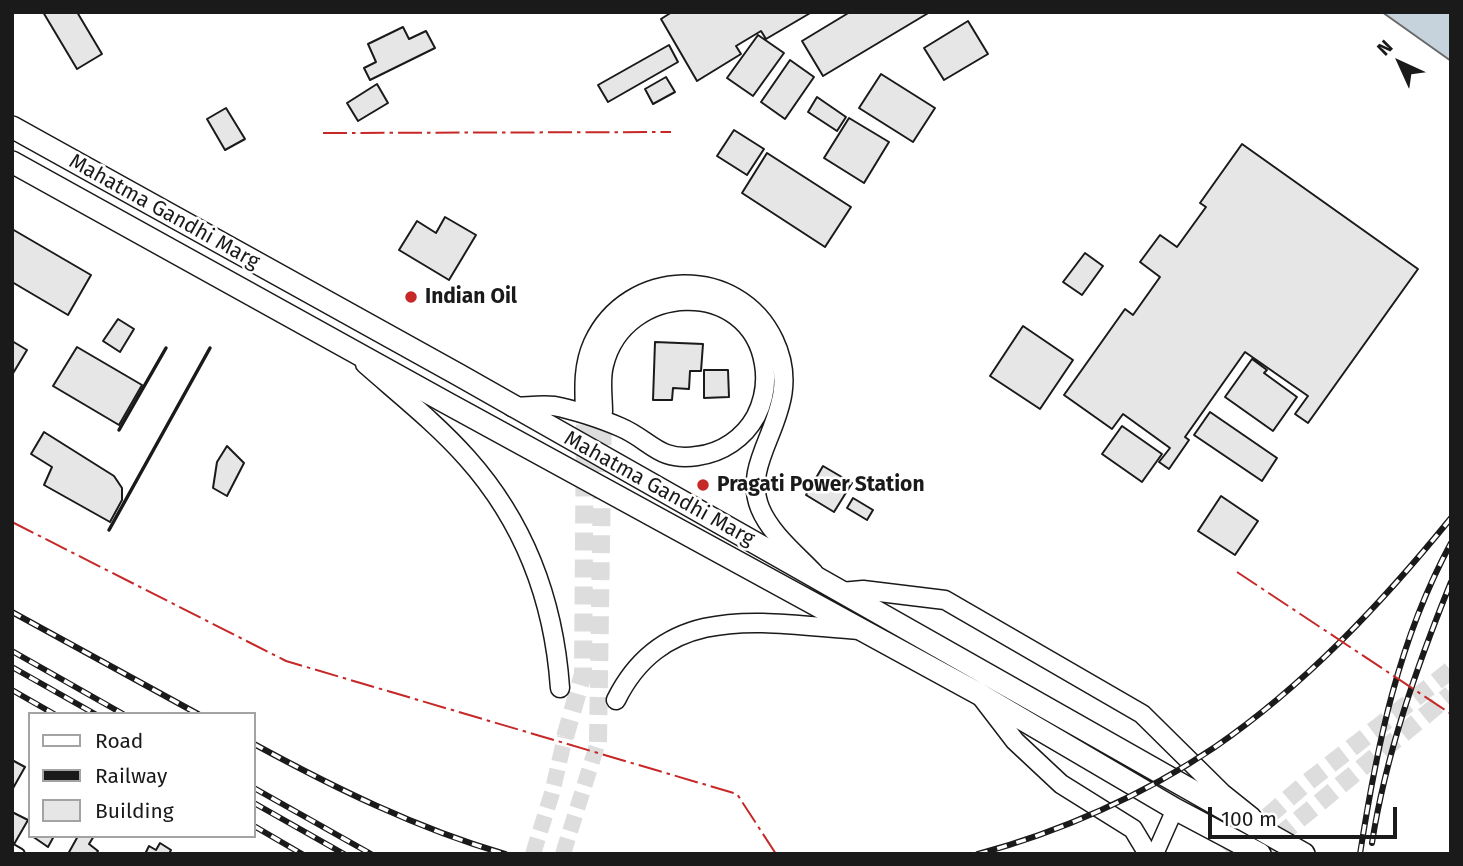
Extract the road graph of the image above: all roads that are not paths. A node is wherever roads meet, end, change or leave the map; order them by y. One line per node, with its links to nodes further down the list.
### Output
1 (12, 127): 4 (highway, Mahatma Gandhi Marg)
2 (12, 162): 3 (highway, Mahatma Gandhi Marg)
3 (347, 348): 6 (highway, Mahatma Gandhi Marg); 7 (main road)
4 (512, 407): 5 (highway, Mahatma Gandhi Marg); 5 (main road)
5 (832, 586): 11 (highway, Mahatma Gandhi Marg); 11 (main road)
6 (863, 630): 8 (highway, Mahatma Gandhi Marg); 9 (main road)
7 (560, 688)
8 (979, 694): 10 (highway, Mahatma Gandhi Marg); 14 (main road)
9 (615, 700)
10 (1175, 809): 15 (main road); 16 (highway, Mahatma Gandhi Marg)
11 (1295, 849)
12 (12, 850): 13 (street)
13 (19, 854)
14 (1148, 854)
15 (1155, 854)
16 (1260, 854)

